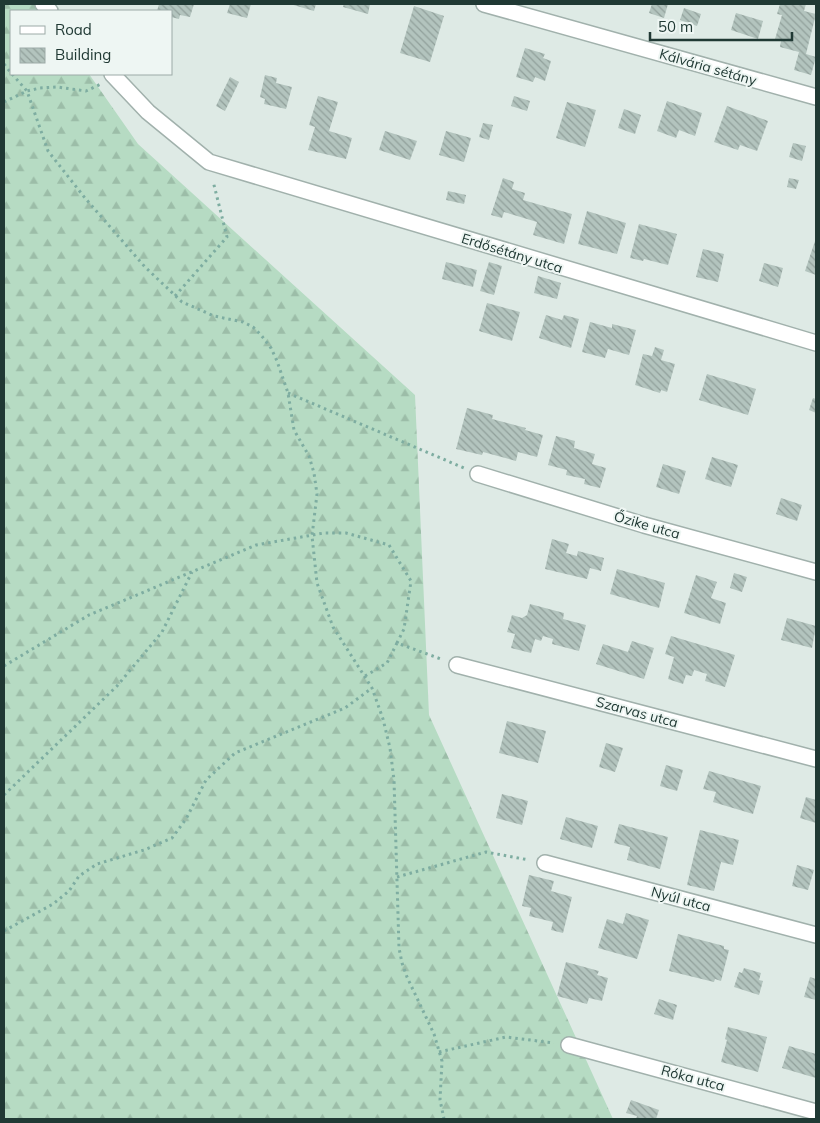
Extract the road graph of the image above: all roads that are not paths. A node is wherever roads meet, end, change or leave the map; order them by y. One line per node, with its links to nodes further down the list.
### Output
1 (484, 4): 3 (street, Kálvária sétány)
2 (114, 76): 4 (street, Erdősétány utca)
3 (816, 97)
4 (816, 343)
5 (478, 474): 6 (street, Őzike utca)
6 (816, 572)
7 (457, 665): 8 (street, Szarvas utca)
8 (816, 759)
9 (545, 863): 10 (street, Nyúl utca)
10 (816, 936)
11 (569, 1045): 12 (street, Róka utca)
12 (816, 1112)

